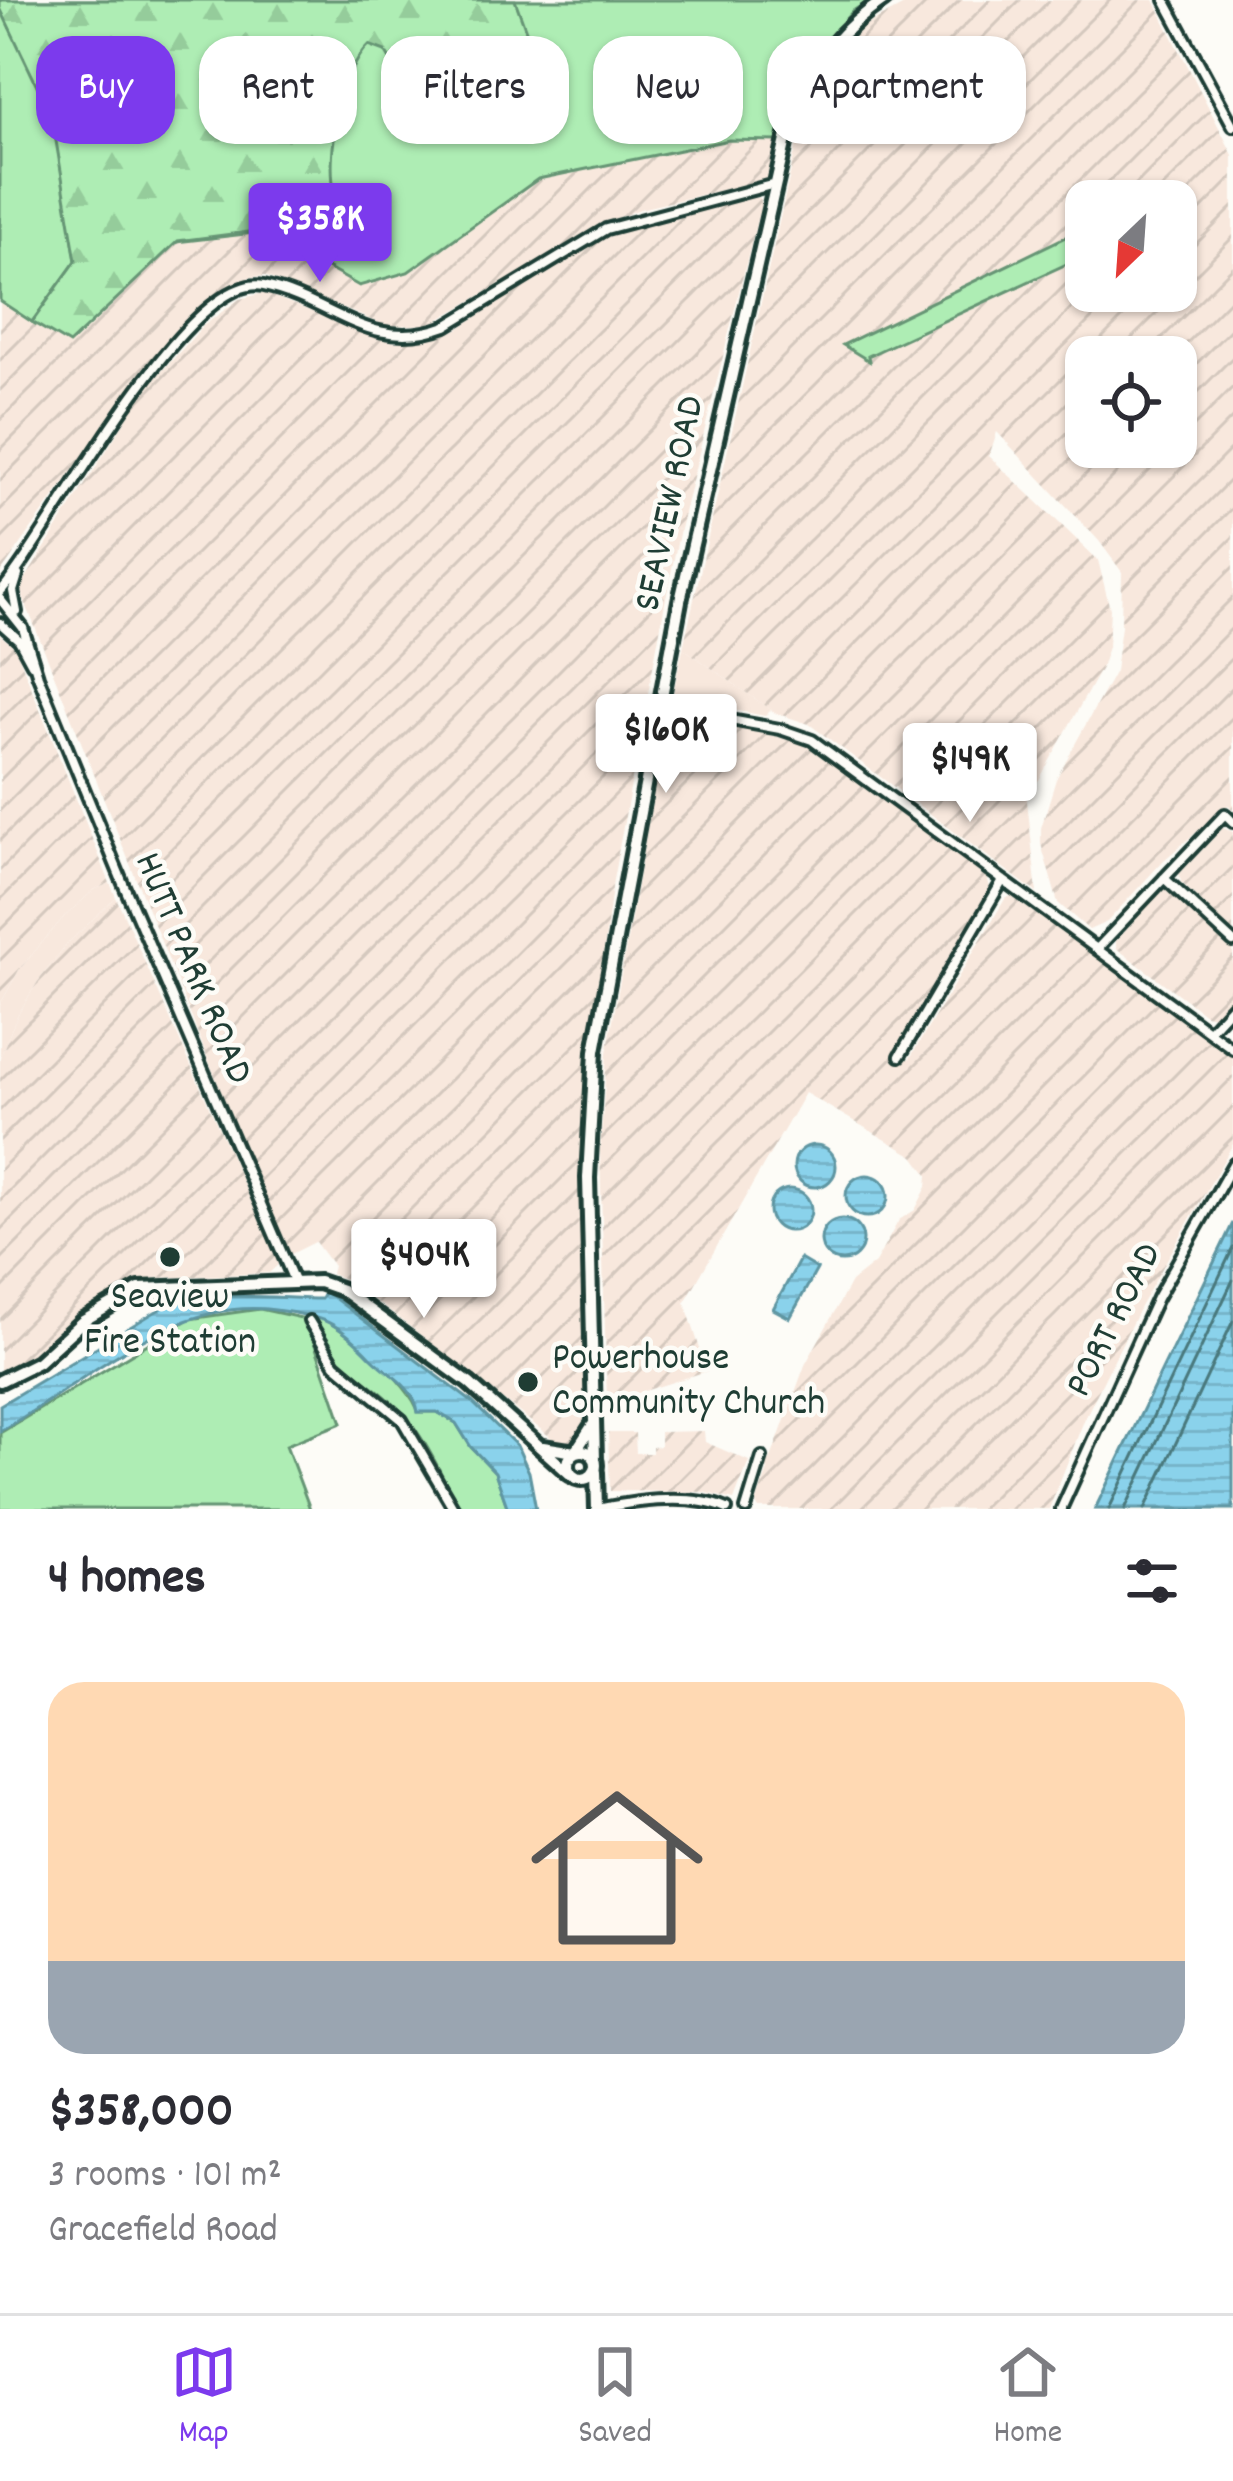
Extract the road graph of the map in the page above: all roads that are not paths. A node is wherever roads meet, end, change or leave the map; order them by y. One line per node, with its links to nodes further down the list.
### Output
1 (884, 0): 4 (main road, SEAVIEW ROAD)
2 (1166, 0): 3 (street)
3 (1233, 126)
4 (775, 184): 5 (street); 10 (main road, SEAVIEW ROAD)
5 (20, 568): 6 (street); 7 (street, HUTT PARK ROAD)
6 (0, 595): 7 (street, HUTT PARK ROAD)
7 (19, 620): 9 (street, HUTT PARK ROAD)
8 (0, 626): 9 (street, HUTT PARK ROAD)
9 (38, 676): 21 (street, HUTT PARK ROAD)
10 (659, 707): 13 (street); 24 (main road, SEAVIEW ROAD)
11 (1233, 822): 12 (street)
12 (1164, 878): 14 (street); 15 (street)
13 (1003, 880): 15 (street); 19 (street)
14 (1233, 942)
15 (1097, 949): 17 (street)
16 (1233, 1005): 17 (street)
17 (1209, 1031): 18 (street)
18 (1233, 1048)
19 (900, 1056)
20 (1233, 1164): 34 (street, PORT ROAD)
21 (294, 1282): 23 (main road); 25 (main road)
22 (309, 1321): 30 (street)
23 (0, 1381)
24 (596, 1417): 26 (main road); 28 (main road, SEAVIEW ROAD)
25 (535, 1445): 26 (main road); 29 (main road)
26 (575, 1452): 28 (main road); 29 (main road)
27 (762, 1457): 33 (street)
28 (596, 1464): 29 (main road); 31 (main road, SEAVIEW ROAD)
29 (571, 1475): 31 (main road)
30 (454, 1509)
31 (597, 1509): 32 (street)
32 (727, 1509)
33 (746, 1509)
34 (1061, 1509)

